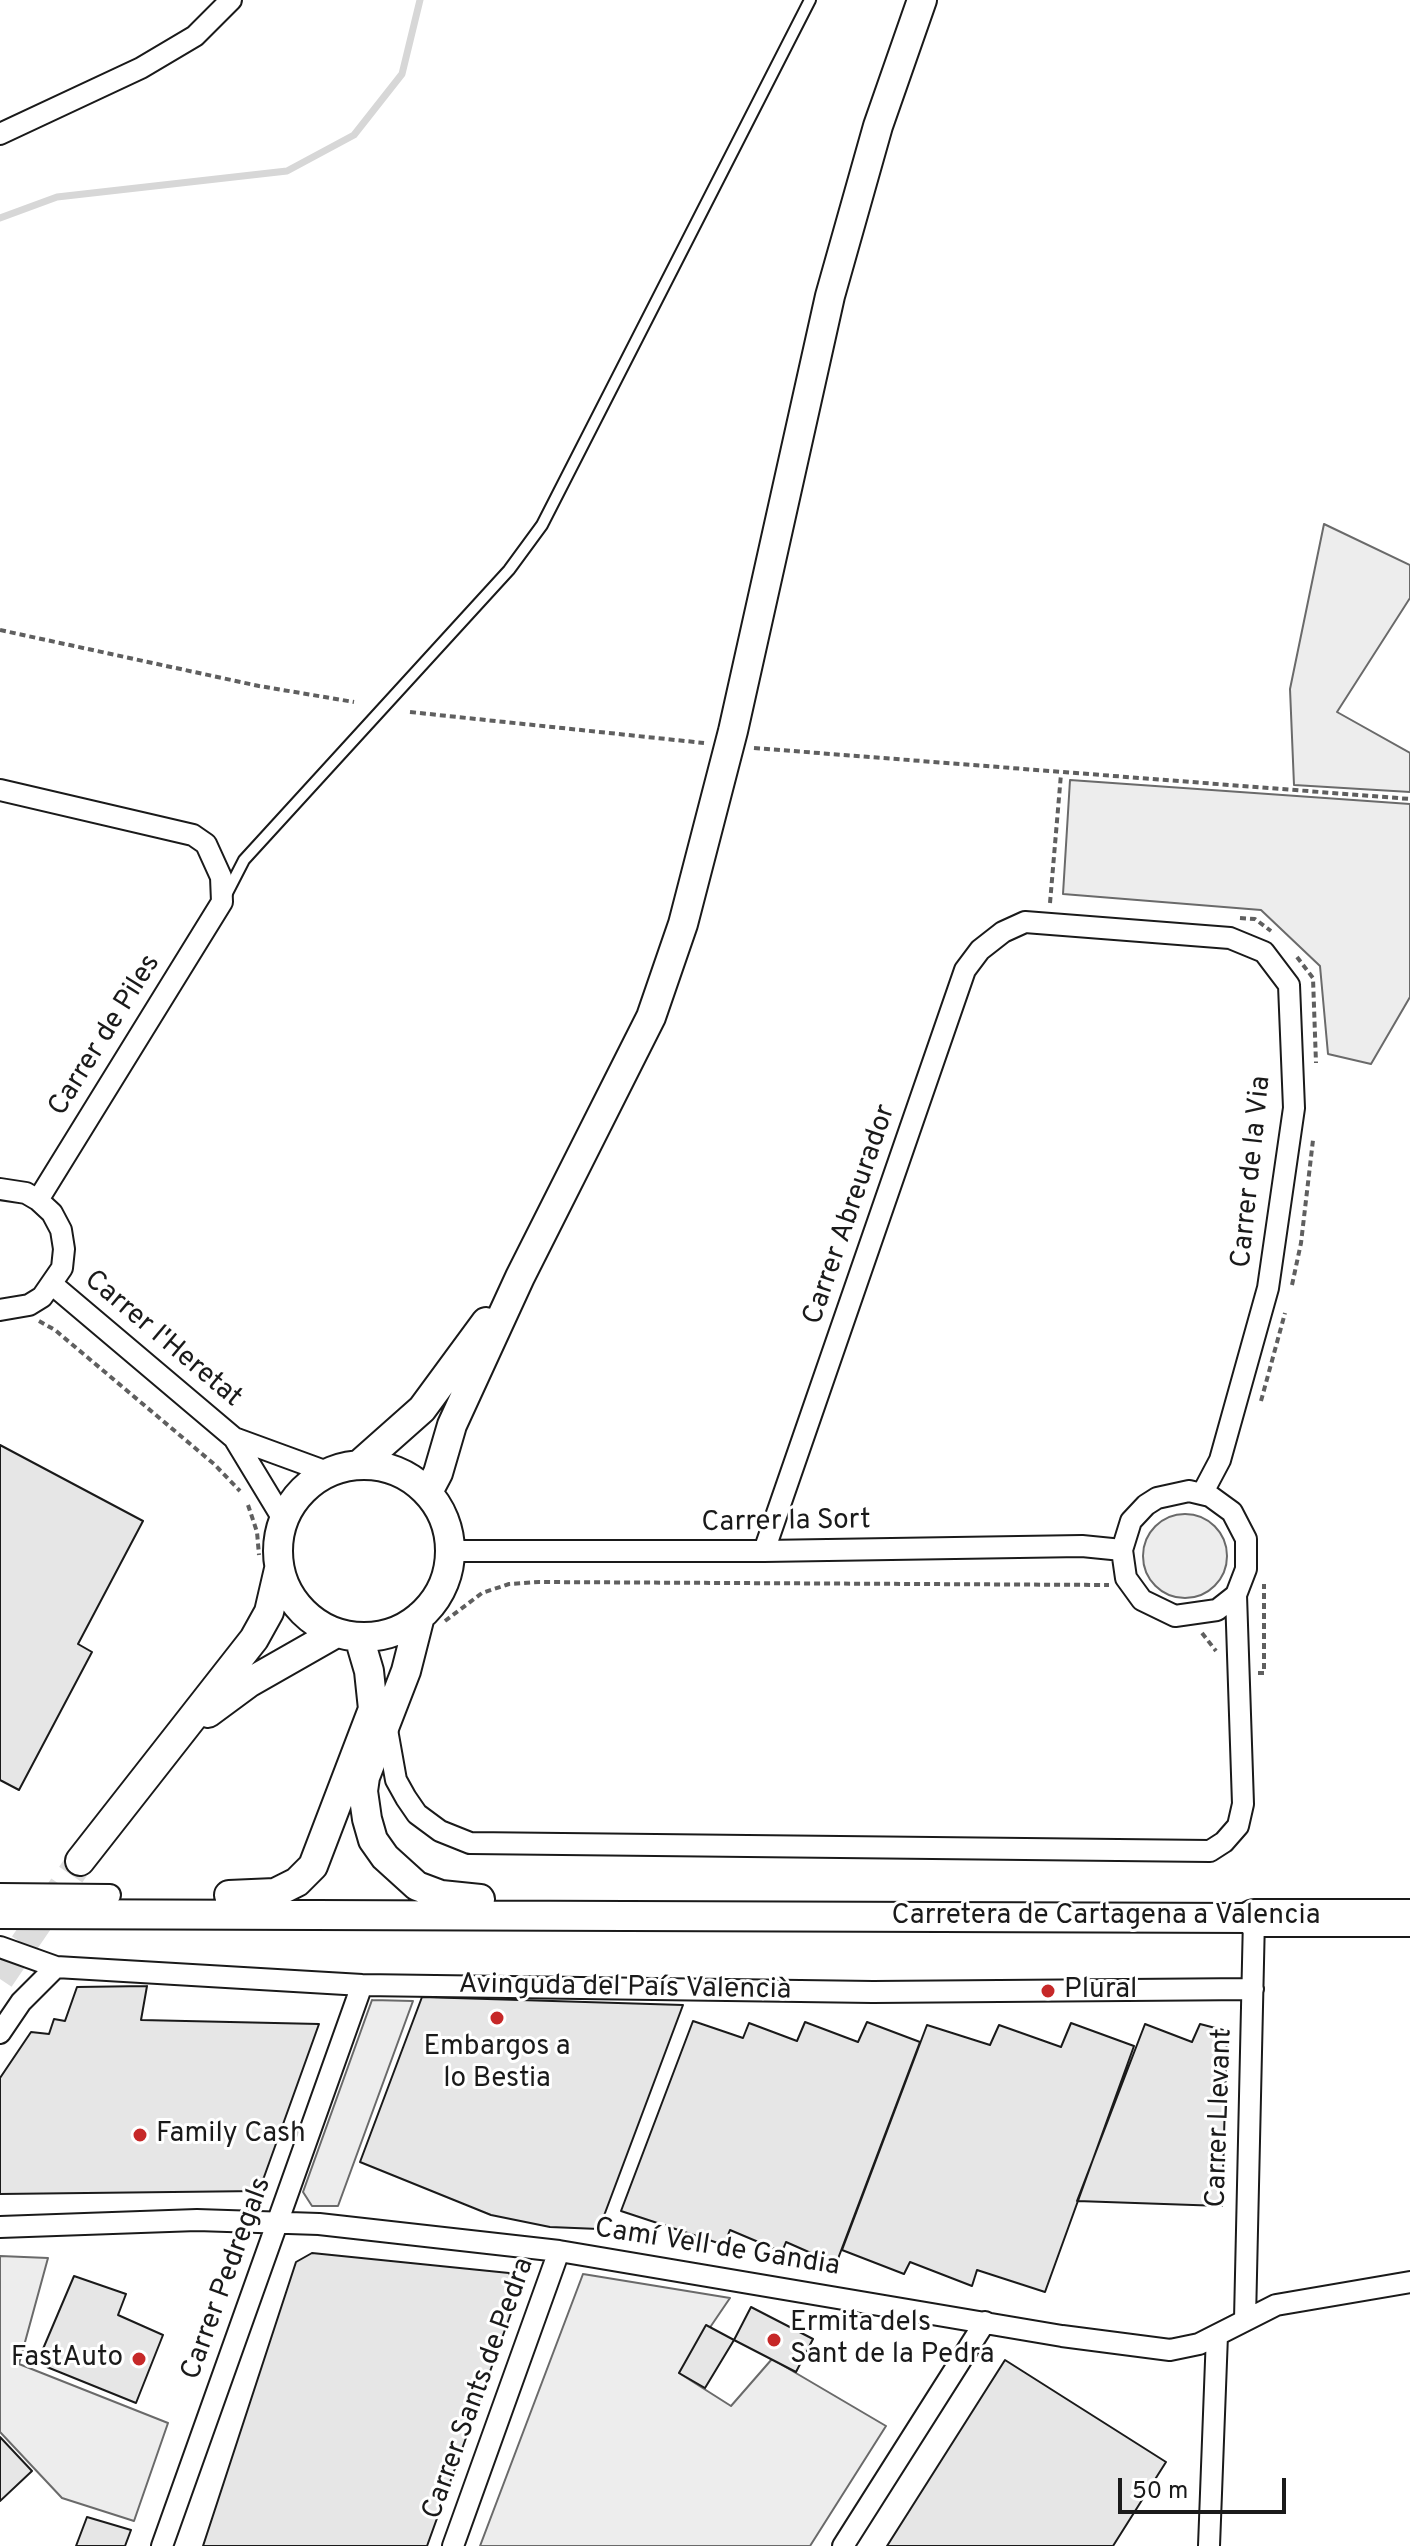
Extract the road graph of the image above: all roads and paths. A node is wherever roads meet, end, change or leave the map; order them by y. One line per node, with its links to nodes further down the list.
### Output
1 (231, 0): 4 (street)
2 (810, 0): 13 (lane)
3 (922, 0): 23 (street)
4 (0, 134)
5 (0, 630): 6 (path)
6 (354, 702)
7 (410, 712): 8 (path)
8 (711, 744)
9 (751, 748): 10 (path)
10 (1061, 774): 12 (path); 16 (path)
11 (0, 790): 13 (street)
12 (1410, 799)
13 (222, 902): 22 (street, Carrer de Piles)
14 (1239, 918): 17 (path)
15 (1025, 922): 16 (street, Carrer de la Via); 38 (street, Carrer Abreurador)
16 (1048, 924): 34 (street, Carrer de la Via)
17 (1273, 934)
18 (1293, 953): 19 (path)
19 (1316, 1066)
20 (1313, 1138): 25 (path)
21 (0, 1189): 22 (street)
22 (38, 1200): 24 (street)
23 (520, 1277): 31 (street); 33 (street)
24 (53, 1285): 27 (street); 30 (street, Carrer l'Heretat)
25 (1290, 1292)
26 (1287, 1306): 29 (path)
27 (0, 1310)
28 (24, 1319): 39 (path)
29 (1258, 1409)
30 (234, 1438): 32 (street, Carrer l'Heretat); 35 (street, Carrer l'Heretat)
31 (360, 1464): 32 (street); 33 (street)
32 (327, 1472): 35 (street)
33 (428, 1492): 37 (street)
34 (1202, 1494): 36 (street); 42 (street)
35 (283, 1519): 39 (street)
36 (1122, 1550): 38 (street, Carrer la Sort); 42 (street)
37 (450, 1551): 38 (street, Carrer la Sort); 43 (street)
38 (764, 1551)
39 (269, 1566): 45 (street); 48 (street)
40 (1263, 1576): 46 (path)
41 (1115, 1587): 43 (path)
42 (1236, 1595): 46 (street)
43 (430, 1621): 45 (street); 47 (street)
44 (1194, 1628): 46 (path)
45 (348, 1635): 48 (street); 50 (street)
46 (1239, 1673): 47 (street)
47 (386, 1720): 52 (street)
48 (175, 1737): 49 (street)
49 (80, 1861)
50 (100, 1904): 51 (street); 52 (street)
51 (2, 1907)
52 (803, 1916): 53 (street, Carretera de Cartagena a Valencia)
53 (1254, 1918): 54 (highway, Carretera de Cartagena a Valencia); 58 (street, Carrer Llevant)
54 (1410, 1918)
55 (0, 1947): 56 (street, Avinguda del País Valencià)
56 (56, 1967): 57 (street, Avinguda del País Valencià); 59 (street)
57 (362, 1985): 58 (street, Avinguda del País Valencià); 60 (street, Carrer Pedregals)
58 (1253, 1989): 64 (street, Carrer Llevant)
59 (0, 2033)
60 (278, 2222): 61 (street, Camí Vell de Gandia); 62 (street, Camí Vell de Gandia); 67 (street, Carrer Pedregals)
61 (0, 2227)
62 (559, 2251): 65 (street, Camí Vell de Gandia); 68 (street, Carrer Sants de Pedra)
63 (1410, 2282): 64 (street, Camí Vell de Gandia)
64 (1245, 2319): 66 (street, Camí Vell de Gandia)
65 (985, 2322): 66 (street, Camí Vell de Gandia); 69 (street)
66 (1217, 2335): 70 (street)
67 (162, 2546)
68 (453, 2546)
69 (843, 2546)
70 (1209, 2546)

